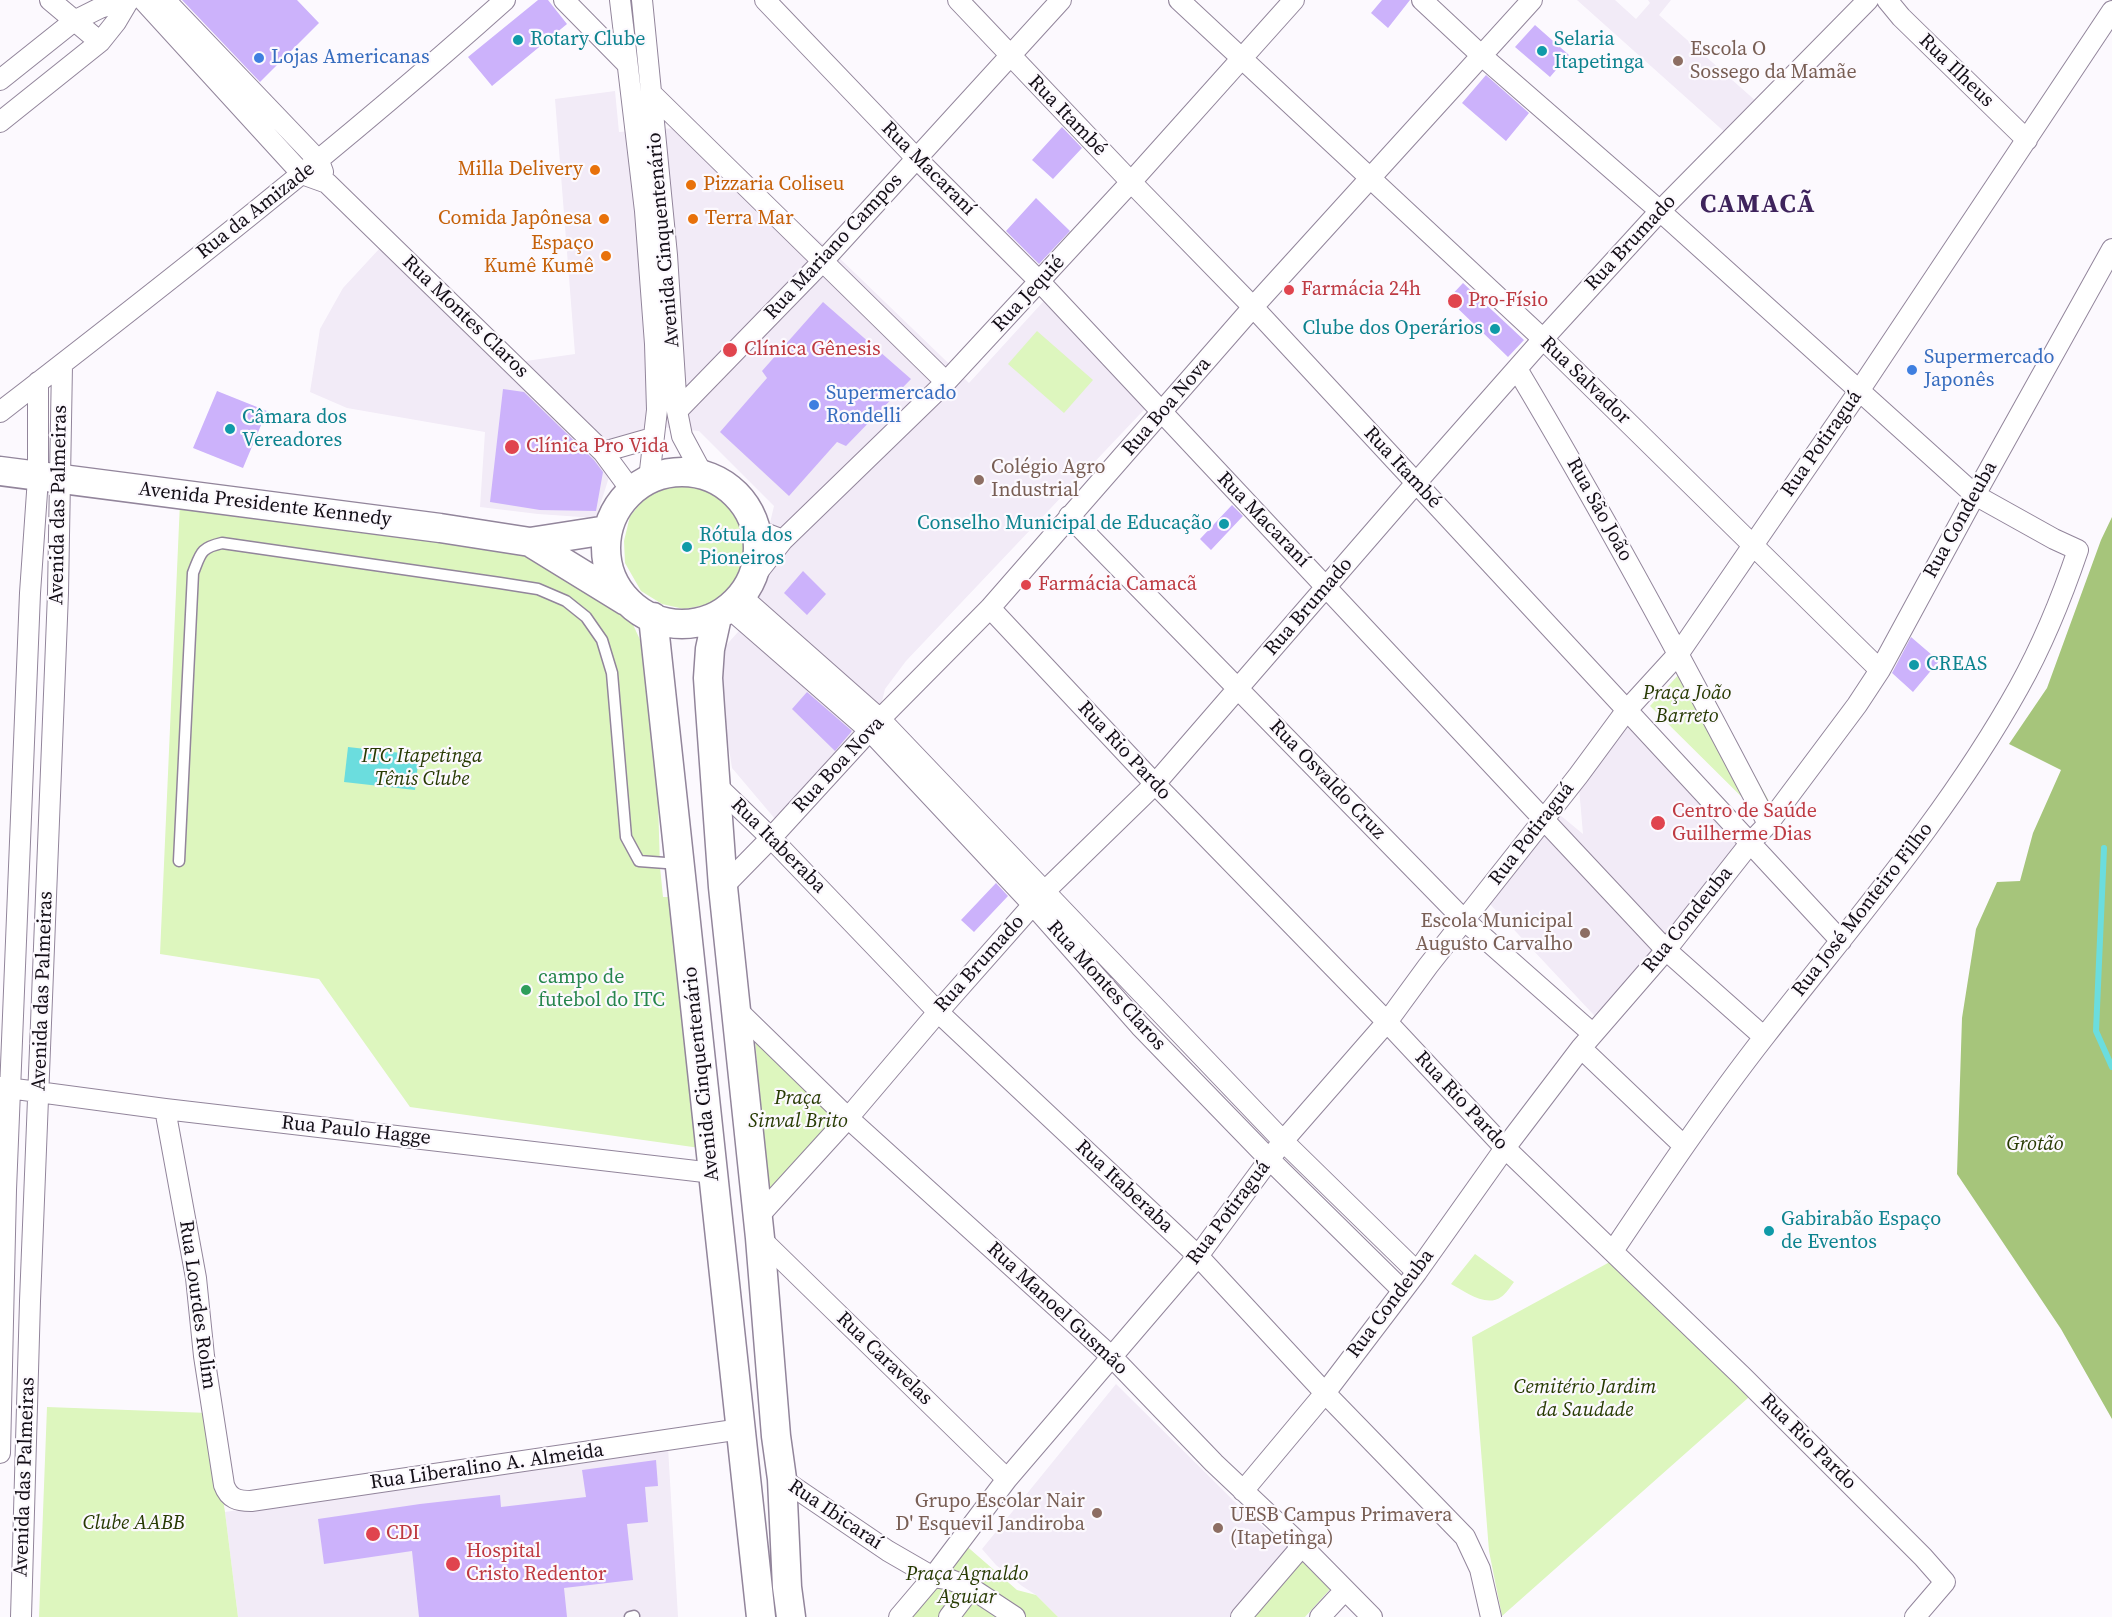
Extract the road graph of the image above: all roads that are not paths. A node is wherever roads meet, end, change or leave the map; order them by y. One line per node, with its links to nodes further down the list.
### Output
1 (51, 0): 19 (street)
2 (127, 0): 19 (street); 20 (street)
3 (143, 0): 31 (street, Rua Montes Claros)
4 (165, 0): 30 (street, Rua Montes Claros)
5 (505, 0): 30 (street, Rua da Amizade)
6 (564, 0): 24 (street)
7 (620, 0): 24 (street, Avenida Cinquentenário)
8 (642, 0): 26 (street, Avenida Cinquentenário)
9 (765, 0): 29 (street, Rua Macaraní)
10 (958, 0): 21 (street, Rua Itambé)
11 (1061, 0): 21 (street, Rua Mariano Campos)
12 (1179, 0): 23 (street, Rua Salvador)
13 (1294, 0): 23 (street, Rua Jequié)
14 (1422, 0): 22 (street)
15 (1532, 0): 22 (street, Rua Boa Nova)
16 (1868, 0): 35 (street, Rua Brumado)
17 (1887, 0): 28 (street, Rua Ilheus)
18 (2112, 11): 28 (street, Rua Potiraguá)
19 (74, 21): 20 (street); 25 (street)
20 (100, 42): 27 (street)
21 (1010, 55): 29 (street, Rua Mariano Campos); 33 (street, Rua Itambé)
22 (1482, 56): 32 (street, Rua Boa Nova); 35 (street)
23 (1242, 57): 32 (street, Rua Salvador); 33 (street, Rua Jequié)
24 (627, 64): 49 (street, Avenida Cinquentenário)
25 (0, 80)
26 (652, 94): 37 (street); 46 (street, Avenida Cinquentenário)
27 (0, 122)
28 (2027, 140): 45 (street, Rua Potiraguá)
29 (917, 159): 37 (street, Rua Mariano Campos); 38 (street, Rua Macaraní)
30 (319, 161): 31 (street, Rua da Amizade); 34 (street, Rua Montes Claros)
31 (302, 174): 34 (street, Rua Montes Claros); 41 (street, Rua da Amizade)
32 (1370, 179): 39 (street, Rua Boa Nova); 40 (street, Rua Salvador)
33 (1131, 182): 38 (street, Rua Jequié); 39 (street, Rua Itambé)
34 (327, 183): 50 (street, Rua Montes Claros)
35 (1660, 211): 40 (street, Rua Brumado); 45 (street)
36 (2112, 249): 56 (street, Rua Condeuba)
37 (823, 261): 44 (street); 46 (street, Rua Mariano Campos)
38 (1040, 282): 44 (street, Rua Jequié); 48 (street, Rua Macaraní)
39 (1253, 307): 48 (street, Rua Boa Nova); 54 (street, Rua Itambé)
40 (1543, 339): 42 (street, Rua Brumado); 62 (street, Rua Salvador)
41 (62, 365): 43 (street, Rua da Amizade); 53 (street, Avenida das Palmeiras)
42 (1517, 369): 54 (street, Rua Brumado); 67 (street, Rua São João)
43 (38, 382): 47 (street, Rua da Amizade); 53 (street, Avenida das Palmeiras)
44 (946, 382): 60 (street, Rua Jequié)
45 (1859, 390): 56 (street); 62 (street, Rua Potiraguá)
46 (677, 411): 52 (street, Avenida Cinquentenário)
47 (0, 412)
48 (1162, 414): 57 (street, Rua Boa Nova); 63 (street, Rua Macaraní)
49 (652, 438): 50 (street); 55 (street, Avenida Cinquentenário)
50 (603, 452): 55 (street, Rua Montes Claros)
51 (0, 471): 53 (main road, Avenida Presidente Kennedy)
52 (703, 475): 55 (main road); 59 (main road)
53 (49, 479): 61 (main road, Avenida Presidente Kennedy); 90 (street, Avenida das Palmeiras); 91 (street, Avenida das Palmeiras)
54 (1416, 483): 63 (street, Rua Brumado); 70 (street, Rua Itambé)
55 (640, 485): 58 (main road)
56 (1975, 495): 68 (street, Rua Condeuba); 83 (street, Rua José Monteiro Filho)
57 (1069, 516): 65 (street, Rua Boa Nova); 69 (street, Rua Osvaldo Cruz)
58 (607, 530): 61 (main road, Avenida Presidente Kennedy); 66 (main road)
59 (757, 530): 60 (street); 64 (main road)
60 (783, 540): 64 (street, Rua Jequié)
61 (530, 542): 66 (main road, Avenida Presidente Kennedy)
62 (1752, 544): 67 (street, Rua Potiraguá); 68 (street, Rua Salvador)
63 (1327, 586): 69 (street, Rua Brumado); 74 (street, Rua Macaraní)
64 (736, 600): 66 (main road); 71 (street, Rua Montes Claros); 73 (main road, Avenida Cinquentenário)
65 (990, 608): 71 (street, Rua Boa Nova); 72 (street, Rua Rio Pardo)
66 (642, 611): 79 (main road, Avenida Cinquentenário)
67 (1679, 652): 70 (street, Rua Potiraguá); 75 (street)
68 (1880, 670): 75 (street, Rua Condeuba)
69 (1238, 688): 72 (street, Rua Brumado); 82 (street, Rua Osvaldo Cruz)
70 (1626, 711): 74 (street, Rua Potiraguá); 77 (street, Rua Itambé)
71 (875, 725): 76 (street, Rua Boa Nova); 81 (street, Rua Montes Claros)
72 (1155, 784): 81 (street, Rua Brumado); 87 (street, Rua Rio Pardo)
73 (716, 785): 76 (street, Rua Itaberaba); 80 (main road, Avenida Cinquentenário)
74 (1544, 819): 82 (street, Rua Potiraguá); 84 (street, Rua Macaraní)
75 (1768, 824): 77 (street, Rua Condeuba)
76 (771, 838): 80 (street, Rua Boa Nova); 86 (street, Rua Itaberaba)
77 (1751, 842): 83 (street, Rua Itambé); 84 (street, Rua Condeuba)
78 (180, 861): 79 (lane)
79 (680, 864): 98 (main road, Avenida Cinquentenário)
80 (723, 887): 85 (main road, Avenida Cinquentenário)
81 (1039, 898): 86 (street, Rua Brumado); 94 (street, Rua Montes Claros); 97 (street, Rua Montes Claros)
82 (1464, 920): 87 (street, Rua Potiraguá); 89 (street, Rua Osvaldo Cruz)
83 (1841, 941): 88 (street, Rua José Monteiro Filho)
84 (1666, 950): 88 (street, Rua Macaraní); 89 (street, Rua Condeuba)
85 (735, 1008): 93 (street, Rua Manoel Gusmão); 99 (main road, Avenida Cinquentenário)
86 (938, 1012): 93 (street, Rua Brumado); 101 (street, Rua Itaberaba)
87 (1387, 1022): 94 (street, Rua Potiraguá); 96 (street, Rua Rio Pardo)
88 (1764, 1038): 95 (street, Rua José Monteiro Filho)
89 (1587, 1041): 95 (street, Rua Osvaldo Cruz); 96 (street, Rua Condeuba)
90 (5, 1088): 91 (street, Rua Paulo Hagge); 107 (street, Avenida das Palmeiras)
91 (39, 1091): 92 (street, Rua Paulo Hagge); 117 (street, Avenida das Palmeiras)
92 (165, 1109): 98 (street, Rua Paulo Hagge); 111 (street, Rua Lourdes Rolim)
93 (848, 1118): 99 (street, Rua Brumado); 104 (street, Rua Manoel Gusmão)
94 (1283, 1142): 97 (street, Rua Potiraguá); 102 (street, Rua Montes Claros)
95 (1684, 1146): 100 (street, Rua José Monteiro Filho)
96 (1505, 1148): 100 (street, Rua Rio Pardo); 102 (street, Rua Condeuba)
97 (1269, 1159): 101 (street, Rua Potiraguá); 103 (street, Rua Montes Claros)
98 (713, 1173): 106 (main road, Avenida Cinquentenário)
99 (758, 1229): 108 (main road, Avenida Cinquentenário); 109 (street, Rua Caravelas)
100 (1613, 1251): 127 (street, Rua Rio Pardo)
101 (1197, 1256): 104 (street, Rua Potiraguá); 105 (street, Rua Itaberaba)
102 (1417, 1272): 103 (street, Rua Condeuba)
103 (1402, 1290): 105 (street, Rua Condeuba)
104 (1113, 1358): 109 (street, Rua Potiraguá); 110 (street, Rua Manoel Gusmão)
105 (1325, 1393): 110 (street, Rua Condeuba); 126 (street, Rua Itaberaba)
106 (741, 1430): 111 (street, Rua Liberalino A. Almeida); 112 (main road, Avenida Cinquentenário)
107 (0, 1453)
108 (782, 1479): 112 (main road); 114 (street, Rua Ibicaraí); 119 (main road, Avenida Cinquentenário)
109 (1008, 1479): 114 (street, Rua Potiraguá)
110 (1244, 1491): 113 (street, Rua Manoel Gusmão)
111 (233, 1498)
112 (752, 1531): 118 (main road, Avenida Cinquentenário)
113 (1302, 1546): 116 (street, Rua Manoel Gusmão); 123 (street)
114 (933, 1577): 115 (street, Rua Ibicaraí); 120 (street, Rua Potiraguá)
115 (971, 1588): 121 (street); 122 (street, Rua Ibicaraí)
116 (1345, 1590): 124 (street); 125 (street, Rua Manoel Gusmão)
117 (21, 1617)
118 (761, 1617)
119 (791, 1617)
120 (899, 1617)
121 (949, 1617)
122 (1015, 1617)
123 (1241, 1617)
124 (1320, 1617)
125 (1372, 1617)
126 (1491, 1617)
127 (1915, 1617)

